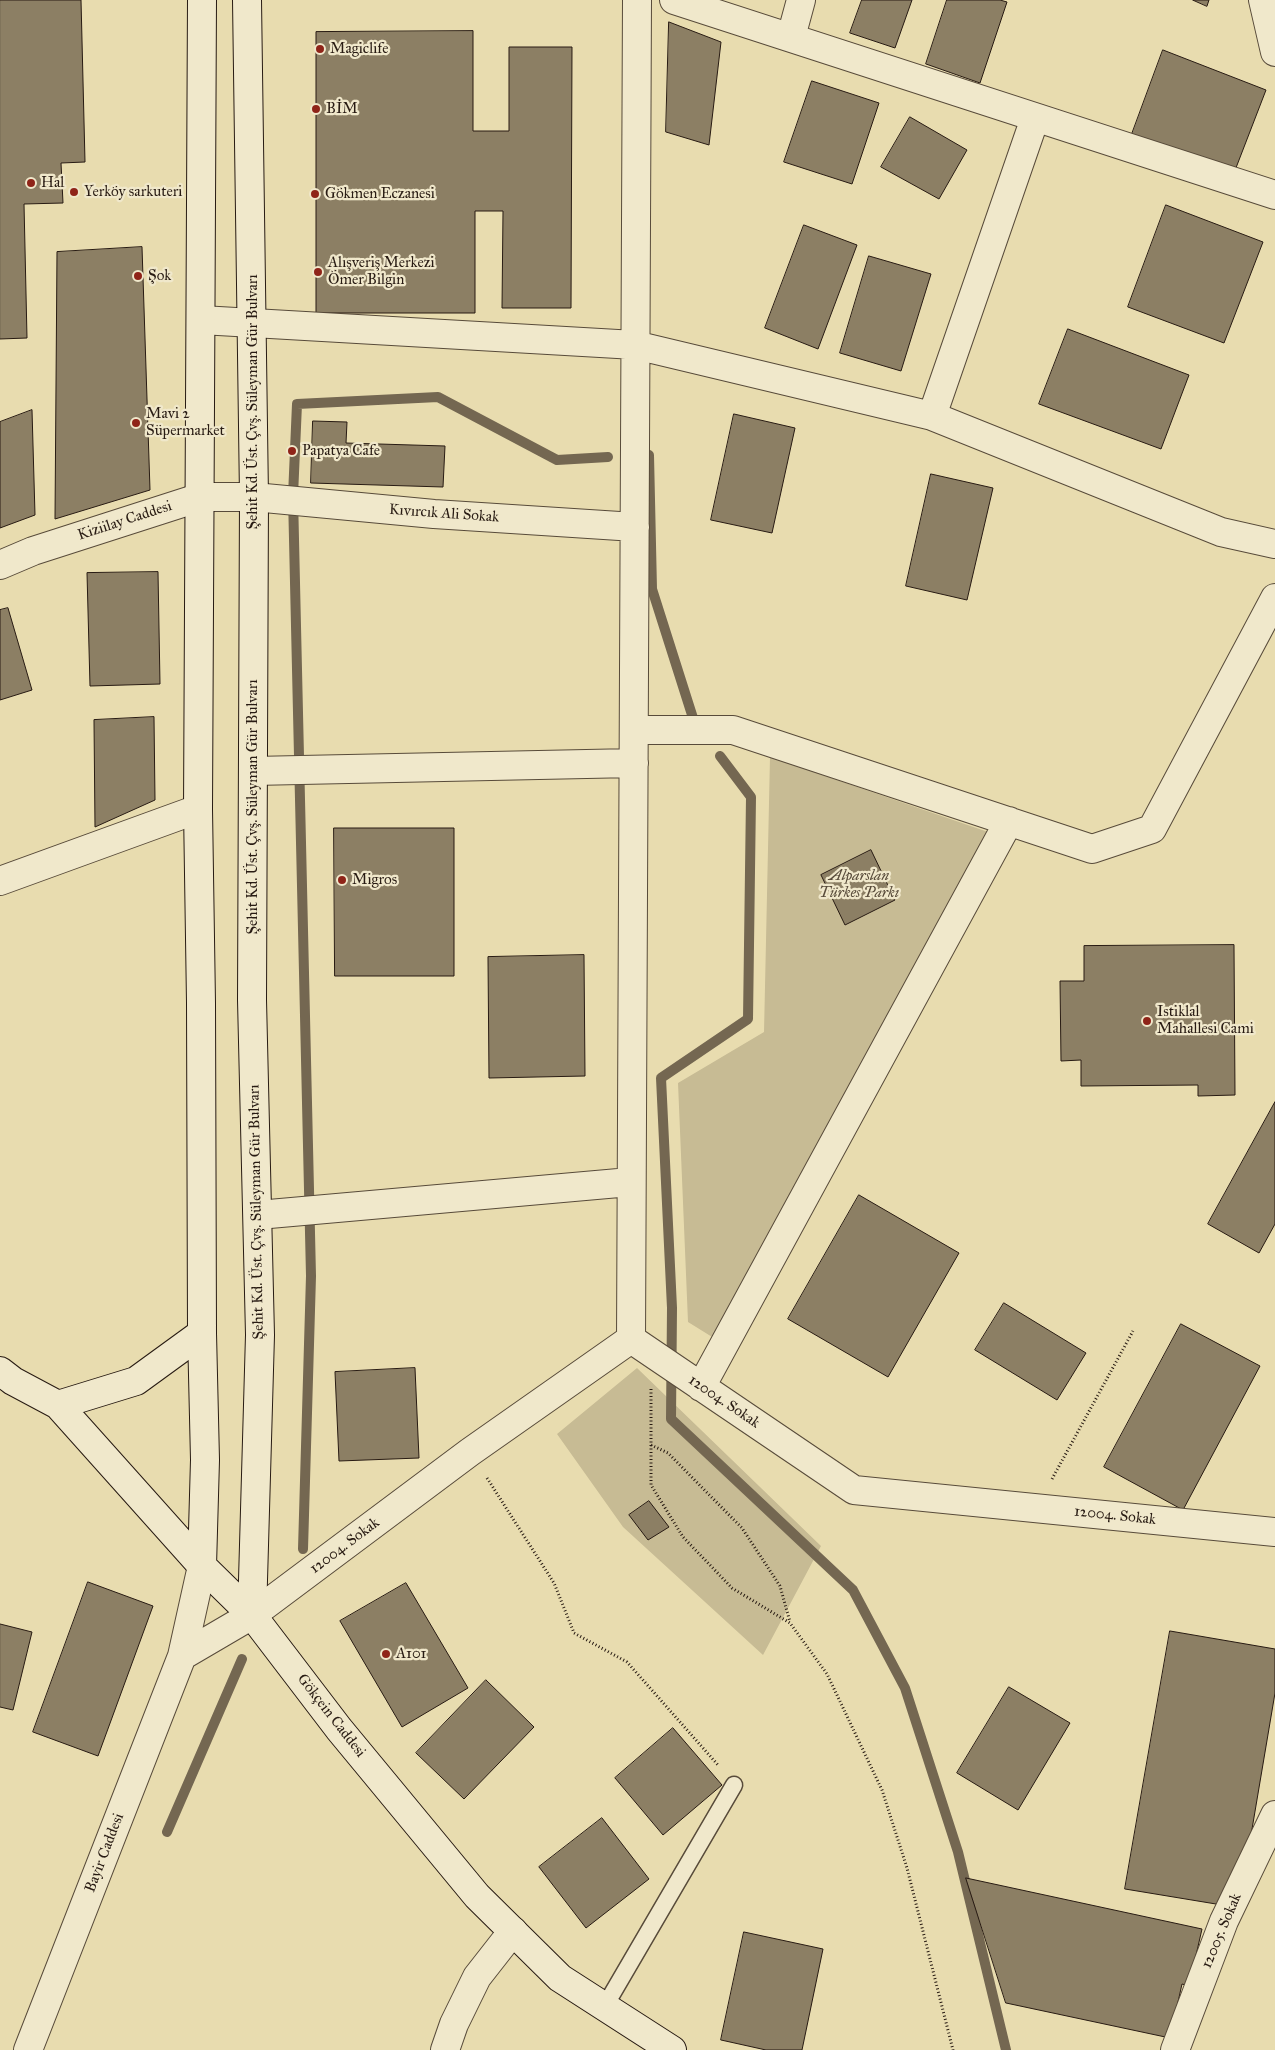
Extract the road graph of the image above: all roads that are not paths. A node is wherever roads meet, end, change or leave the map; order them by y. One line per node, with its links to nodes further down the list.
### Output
1 (202, 0): 11 (street)
2 (247, 0): 12 (street, Şehit Kd. Üst. Çvş. Süleyman Gür Bulvarı)
3 (637, 0): 13 (street)
4 (674, 0): 7 (street)
5 (801, 0): 7 (street)
6 (1263, 0): 8 (street)
7 (791, 37): 9 (street)
8 (1275, 52)
9 (1035, 118): 10 (street); 14 (street)
10 (1275, 195)
11 (202, 320): 12 (street); 15 (street)
12 (252, 324): 13 (street); 16 (street, Şehit Kd. Üst. Çvş. Süleyman Gür Bulvarı)
13 (635, 345): 14 (street); 17 (street)
14 (932, 416): 18 (street)
15 (201, 497): 16 (street, Kiziilay Caddesi); 19 (street, Kiziilay Caddesi); 24 (street)
16 (254, 497): 17 (street, Kıvırcık Ali Sokak); 23 (street, Şehit Kd. Üst. Çvş. Süleyman Gür Bulvarı)
17 (635, 527): 21 (street)
18 (1275, 544)
19 (0, 565)
20 (1275, 598): 25 (street)
21 (634, 730): 22 (street); 25 (street)
22 (634, 763): 23 (street); 27 (street)
23 (265, 771): 28 (street, Şehit Kd. Üst. Çvş. Süleyman Gür Bulvarı)
24 (198, 809): 26 (street); 29 (street)
25 (1009, 821): 32 (street)
26 (0, 881)
27 (630, 1182): 28 (street); 30 (street)
28 (258, 1215): 36 (street, Şehit Kd. Üst. Çvş. Süleyman Gür Bulvarı)
29 (202, 1333): 33 (street); 35 (street)
30 (649, 1351): 32 (street, 12004. Sokak); 36 (street, 12004. Sokak)
31 (0, 1371): 33 (street, Gökçein Caddesi)
32 (696, 1384): 34 (street, 12004. Sokak)
33 (58, 1405): 35 (street, Gökçein Caddesi)
34 (1275, 1532)
35 (202, 1566): 36 (street, Gökçein Caddesi); 37 (street, Bayir Caddesi)
36 (252, 1615): 37 (street, 12004. Sokak); 40 (street, Gökçein Caddesi)
37 (182, 1656): 42 (street, Bayir Caddesi)
38 (734, 1785): 41 (lane)
39 (1275, 1815): 45 (street, 12005. Sokak)
40 (513, 1931): 41 (street, Gökçein Caddesi); 43 (street)
41 (605, 2006): 44 (street, Gökçein Caddesi)
42 (28, 2050)
43 (445, 2050)
44 (672, 2050)
45 (1175, 2050)

